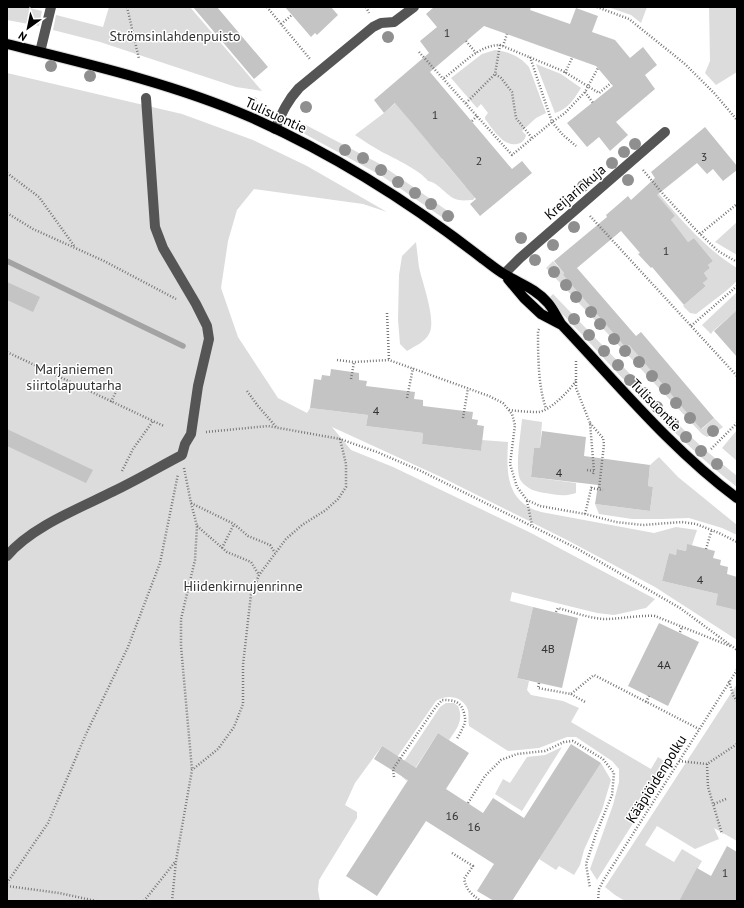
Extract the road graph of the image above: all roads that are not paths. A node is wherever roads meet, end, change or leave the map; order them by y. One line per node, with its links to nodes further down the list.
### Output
1 (51, 7): 4 (street)
2 (414, 7): 6 (street)
3 (7, 44): 4 (main road, Tulisuontie)
4 (40, 52): 6 (main road, Tulisuontie)
5 (146, 98): 10 (street)
6 (275, 129): 8 (main road, Tulisuontie)
7 (665, 132): 8 (street, Kreijarinkuja)
8 (504, 274): 9 (main road, Tulisuontie)
9 (737, 498)
10 (7, 556)

